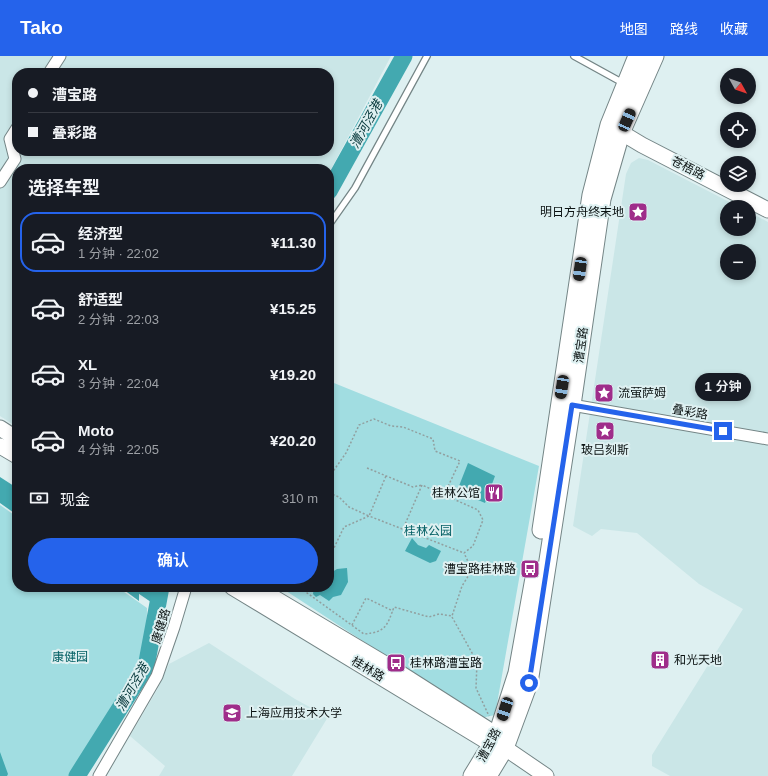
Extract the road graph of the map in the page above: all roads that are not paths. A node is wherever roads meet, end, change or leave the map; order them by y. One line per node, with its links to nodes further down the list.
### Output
1 (60, 56): 6 (street)
2 (427, 56): 14 (lane)
3 (574, 56): 7 (lane)
4 (637, 56): 7 (main road, 漕宝路)
5 (655, 56): 8 (main road, 漕宝路)
6 (53, 68)
7 (626, 84): 8 (main road, 漕宝路)
8 (615, 129): 13 (main road, 苍梧路); 15 (main road, 漕宝路)
9 (12, 136): 10 (street)
10 (12, 147)
11 (14, 156): 12 (street)
12 (0, 182)
13 (768, 210)
14 (334, 218)
15 (566, 404): 18 (street, 叠彩路); 24 (main road, 漕宝路)
16 (0, 428): 17 (main road)
17 (12, 436)
18 (768, 439)
19 (0, 446): 20 (main road)
20 (12, 453)
21 (185, 592): 25 (street, 康健路)
22 (241, 592): 24 (main road, 桂林路)
23 (264, 592): 24 (main road, 桂林路)
24 (496, 737): 26 (main road, 漕宝路); 27 (main road, 漕宝路); 28 (main road, 桂林路)
25 (99, 776)
26 (472, 776)
27 (488, 776)
28 (546, 776)

